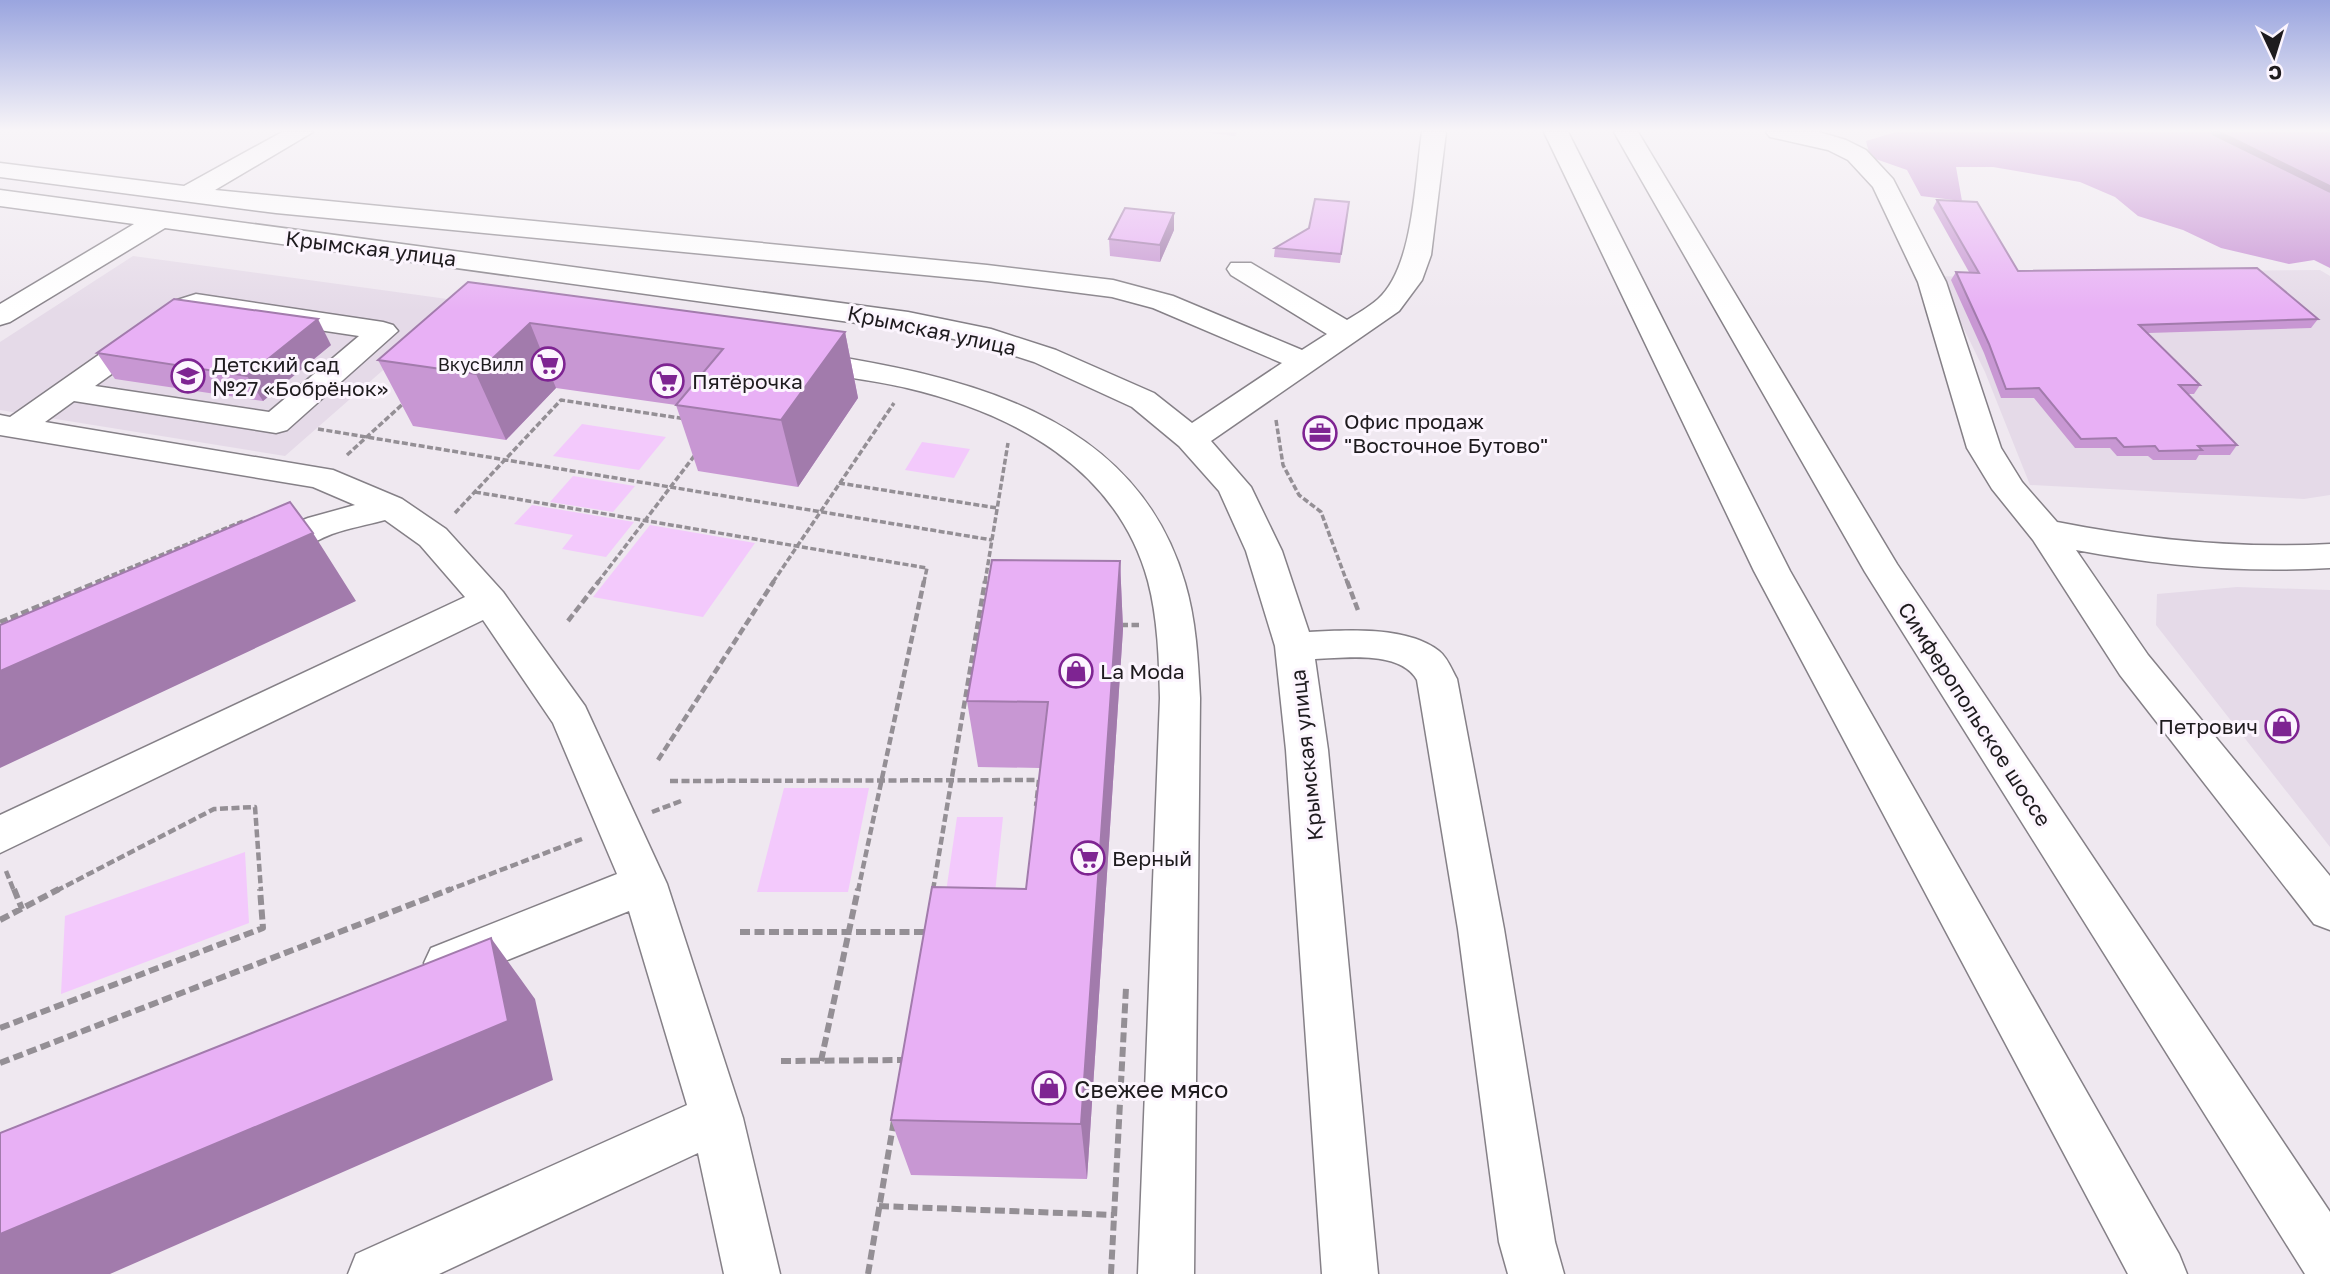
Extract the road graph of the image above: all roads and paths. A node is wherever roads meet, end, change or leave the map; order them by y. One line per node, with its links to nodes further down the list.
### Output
1 (168, 191): 7 (main road)
2 (193, 191): 7 (main road)
3 (1426, 191): 14 (main road)
4 (1584, 191): 90 (main road)
5 (1660, 191): 82 (main road, Симферопольское шоссе)
6 (1888, 191): 34 (main road)
7 (188, 194): 16 (main road)
8 (0, 198): 9 (main road, Крымская улица)
9 (160, 220): 11 (main road); 13 (main road, Крымская улица)
10 (1241, 269): 14 (main road)
11 (12, 299): 12 (main road)
12 (0, 316)
13 (954, 330): 17 (main road); 24 (main road, Крымская улица)
14 (1345, 332): 16 (main road)
15 (774, 356): 17 (main road)
16 (1303, 361): 24 (main road)
17 (915, 378): 21 (main road); 27 (path)
18 (68, 391): 18 (main road); 22 (main road)
19 (1276, 416): 49 (path)
20 (692, 420): 26 (path)
21 (1032, 420): 31 (path); 87 (main road)
22 (8, 427): 30 (main road)
23 (315, 429): 26 (path)
24 (1191, 439): 48 (main road, Крымская улица)
25 (703, 445): 28 (path)
26 (505, 460): 28 (path); 29 (path)
27 (839, 483): 31 (path); 32 (path)
28 (670, 487): 32 (path); 33 (path)
29 (475, 492): 33 (path); 35 (path)
30 (390, 507): 35 (main road); 39 (main road)
31 (997, 508): 36 (path)
32 (819, 512): 36 (path); 37 (path)
33 (645, 521): 37 (path); 42 (path)
34 (2046, 531): 38 (main road); 61 (main road)
35 (433, 537): 40 (main road)
36 (992, 540): 43 (path)
37 (797, 546): 50 (path); 52 (path)
38 (2330, 556)
39 (233, 563)
40 (490, 601): 56 (main road); 57 (main road)
41 (1137, 612): 46 (path)
42 (568, 621)
43 (978, 622): 44 (path); 53 (path)
44 (991, 623)
45 (1113, 625): 46 (path)
46 (1140, 625): 47 (path)
47 (1140, 638)
48 (1294, 646): 49 (main road); 88 (main road, Крымская улица)
49 (1372, 646): 89 (main road)
50 (658, 760)
51 (670, 781): 52 (path)
52 (881, 781): 53 (path); 65 (path)
53 (951, 781): 55 (path); 59 (path)
54 (681, 801): 56 (path)
55 (1036, 808)
56 (620, 825): 58 (main road); 76 (path)
57 (2, 850): 60 (path)
58 (644, 884): 70 (main road); 79 (main road)
59 (930, 904)
60 (22, 909): 63 (path); 71 (path)
61 (2330, 910)
62 (928, 918): 66 (path)
63 (0, 920)
64 (740, 932): 65 (path)
65 (849, 932): 66 (path); 75 (path)
66 (926, 932): 67 (path); 68 (path)
67 (940, 932)
68 (924, 944)
69 (1127, 978): 81 (path)
70 (403, 981)
71 (0, 1028)
72 (905, 1050): 73 (path)
73 (904, 1060): 75 (path); 77 (path)
74 (780, 1061): 75 (path)
75 (821, 1061)
76 (0, 1063)
77 (902, 1073)
78 (895, 1113): 80 (path)
79 (717, 1118): 83 (main road); 84 (main road)
80 (879, 1206): 81 (path); 85 (path)
81 (1114, 1215): 86 (path)
82 (2330, 1262)
83 (376, 1274)
84 (752, 1274)
85 (868, 1274)
86 (1111, 1274)
87 (1166, 1274)
88 (1350, 1274)
89 (1536, 1274)
90 (2159, 1274)

